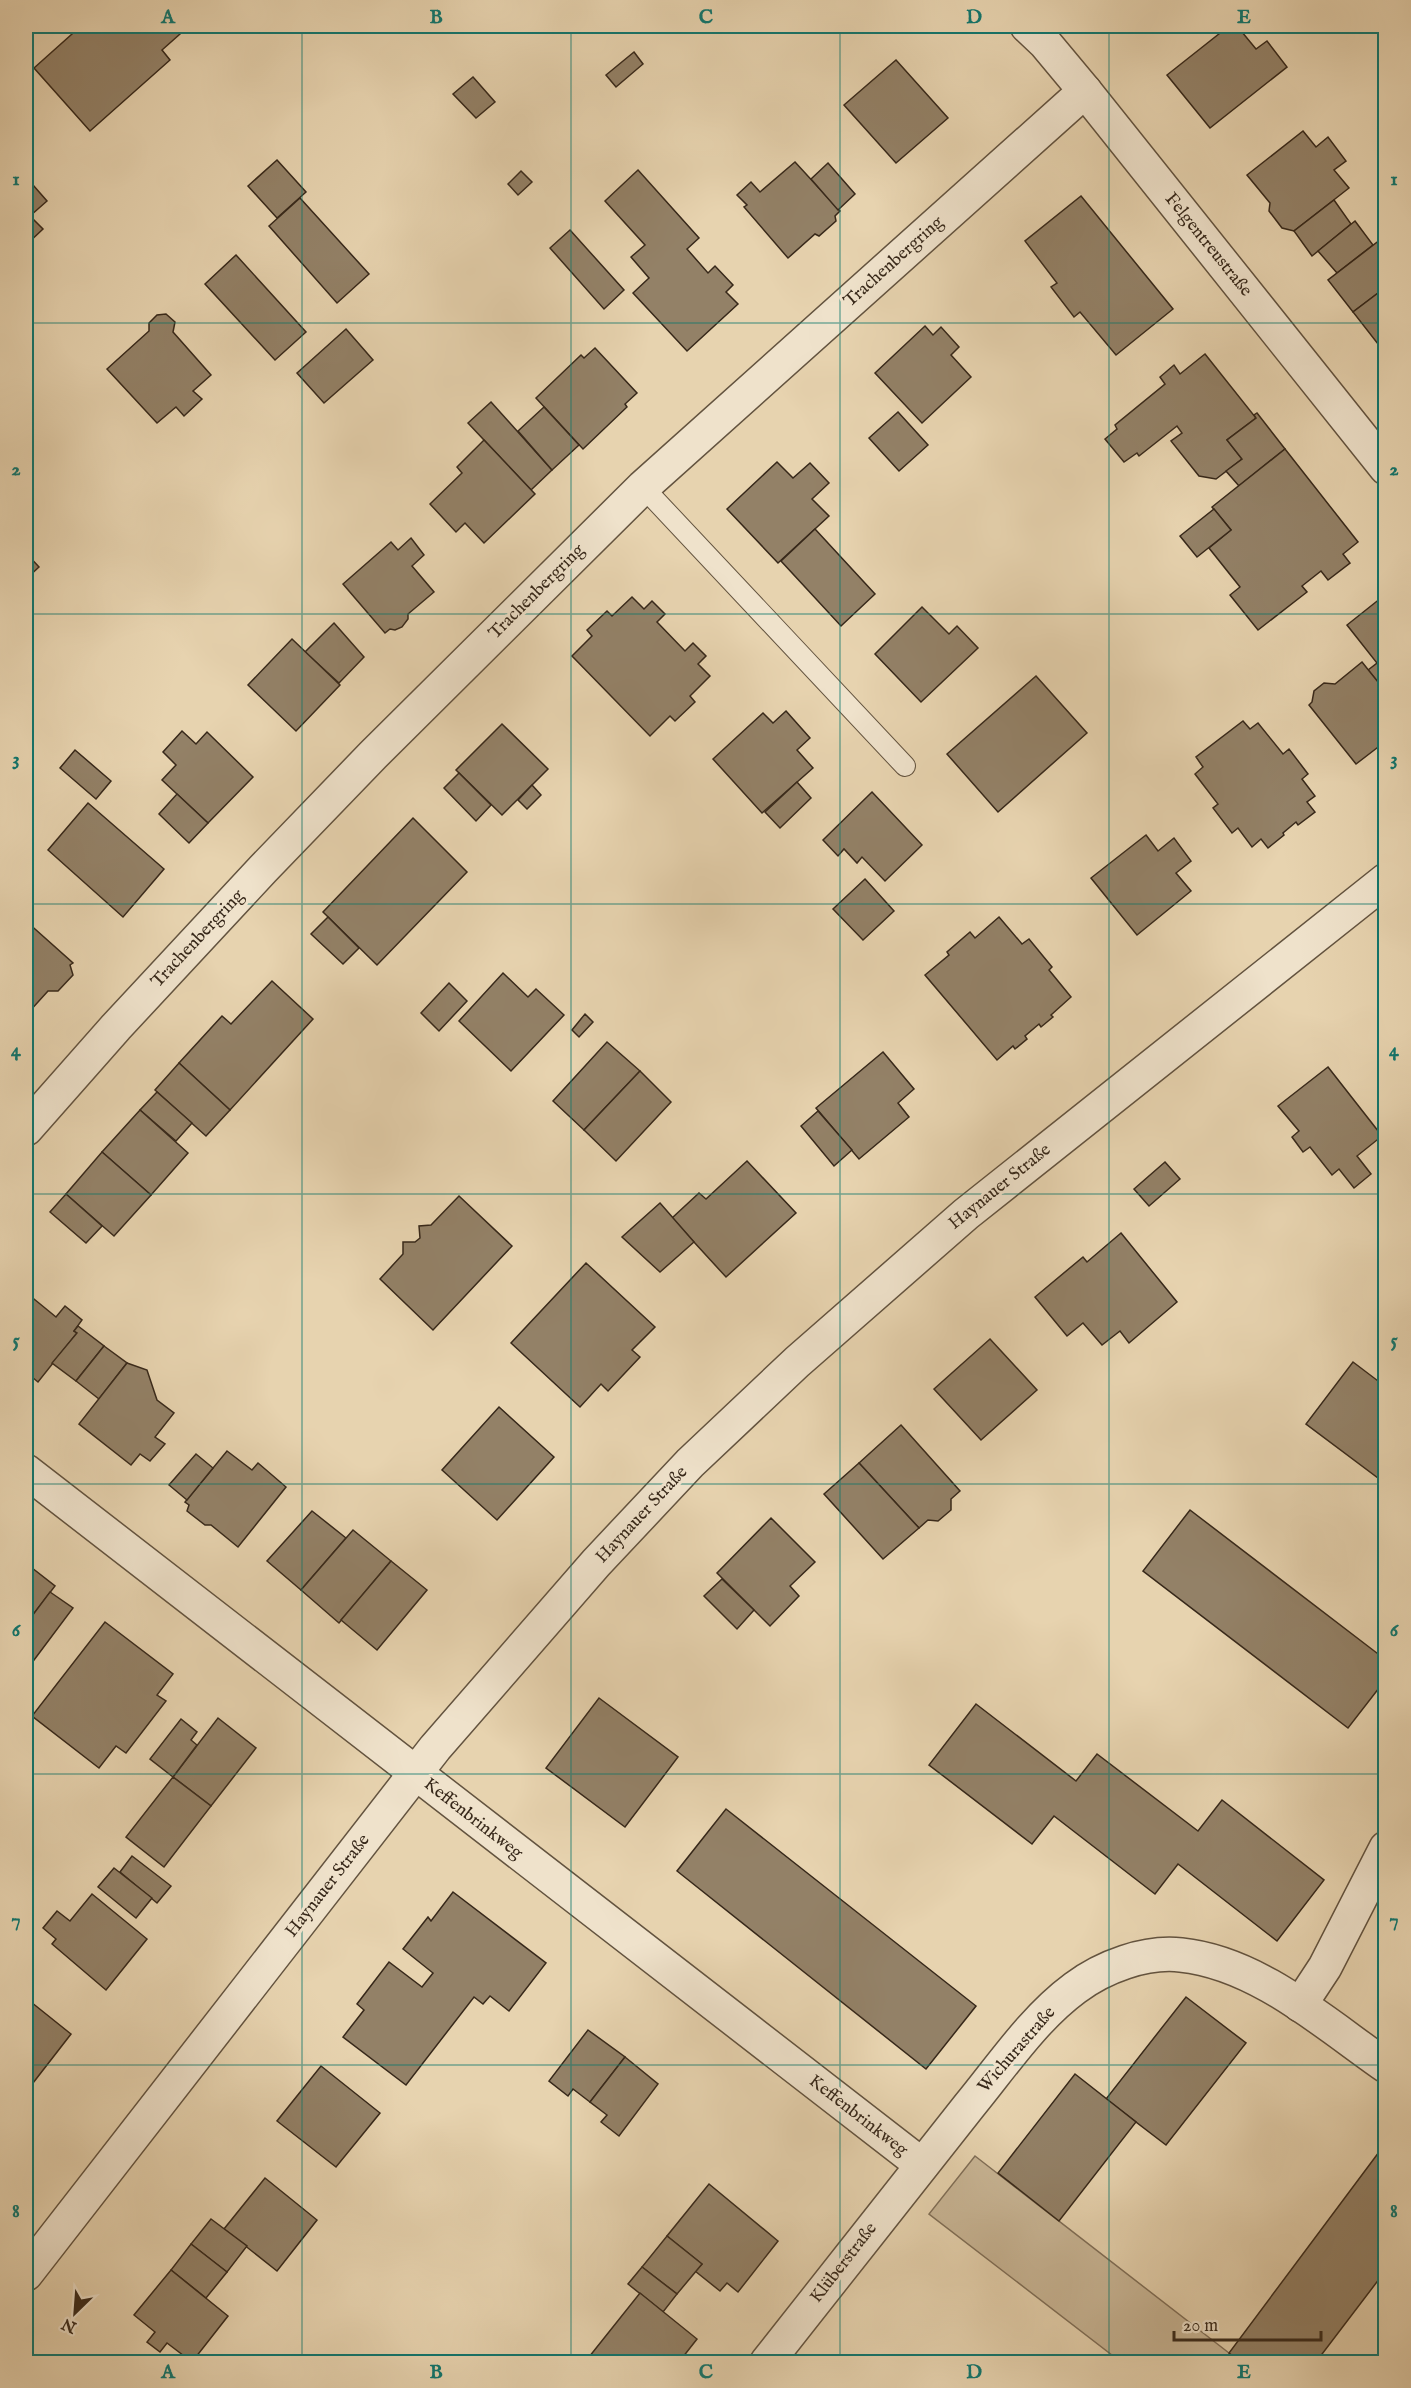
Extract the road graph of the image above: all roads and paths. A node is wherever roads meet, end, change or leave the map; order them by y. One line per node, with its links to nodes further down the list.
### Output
1 (1027, 26): 2 (street, Felgentreustraße)
2 (1085, 91): 3 (street, Felgentreustraße); 4 (street, Trachenbergring)
3 (1386, 468)
4 (643, 487): 5 (lane); 7 (street, Trachenbergring)
5 (905, 766)
6 (1386, 880): 9 (street, Haynauer Straße)
7 (26, 1129)
8 (26, 1471): 9 (street, Keffenbrinkweg)
9 (415, 1773): 13 (street, Keffenbrinkweg); 14 (street, Haynauer Straße)
10 (1386, 1848): 11 (street)
11 (1300, 2006): 12 (street, Wichurastraße); 13 (street, Wichurastraße)
12 (1386, 2066)
13 (922, 2165): 15 (street, Klüberstraße)
14 (26, 2274)
15 (767, 2362)

